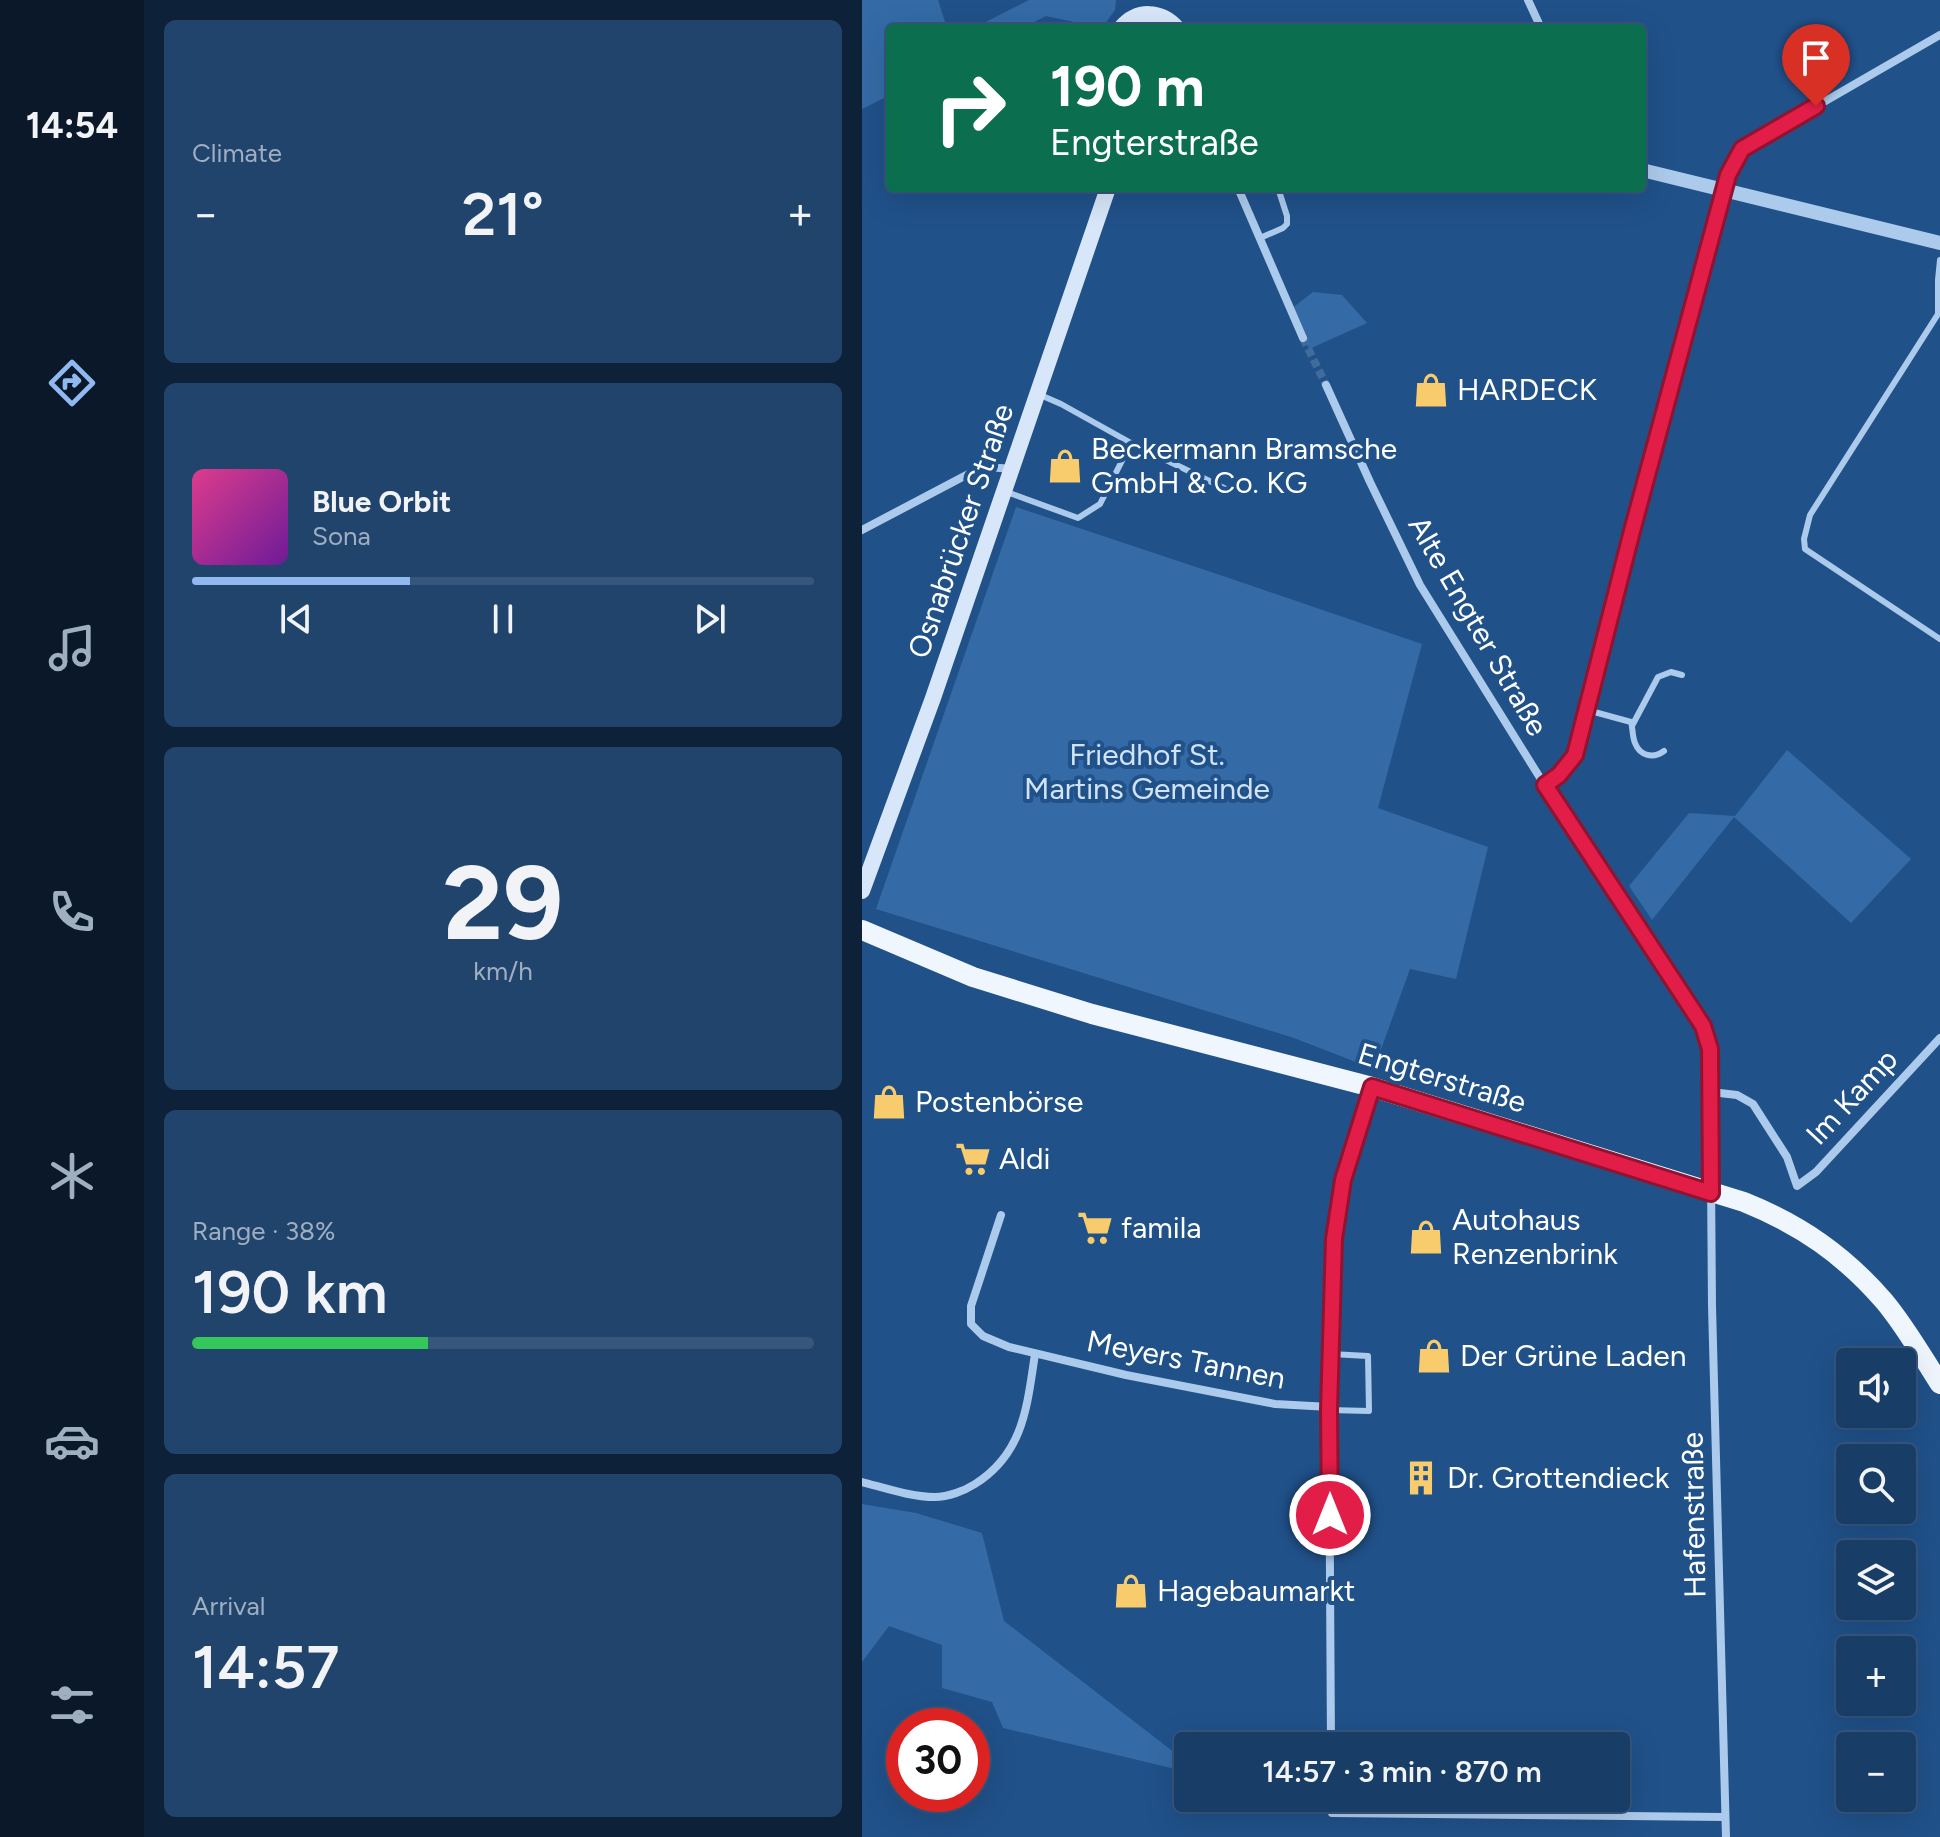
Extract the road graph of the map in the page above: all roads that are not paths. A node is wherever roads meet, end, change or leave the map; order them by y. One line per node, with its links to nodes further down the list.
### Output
1 (1528, 0): 5 (street)
2 (1143, 7): 3 (main road); 4 (main road)
3 (1126, 24)
4 (1173, 24)
5 (1539, 24)
6 (1940, 35): 8 (street)
7 (1646, 171): 8 (street)
8 (1724, 191): 13 (street); 26 (street)
9 (1107, 192): 18 (main road, Osnabrücker Straße)
10 (1240, 192): 12 (street)
11 (1279, 192): 12 (lane)
12 (1260, 238): 16 (street)
13 (1940, 243)
14 (1940, 260): 15 (lane)
15 (1939, 314): 24 (lane)
16 (1303, 338)
17 (1326, 385): 29 (street, Alte Engter Straße)
18 (1038, 394): 19 (lane); 20 (main road, Osnabrücker Straße)
19 (1131, 443): 21 (lane); 22 (lane)
20 (1012, 469): 21 (main road, Osnabrücker Straße); 23 (street)
21 (1004, 491): 30 (main road, Osnabrücker Straße)
22 (1230, 491)
23 (862, 530)
24 (1940, 639)
25 (1682, 675): 27 (lane)
26 (1587, 710): 27 (lane); 29 (street)
27 (1633, 724): 28 (lane)
28 (1664, 751)
29 (1545, 785): 34 (street, Alte Engter Straße)
30 (862, 891)
31 (862, 930): 33 (main road, Engterstraße)
32 (1940, 1038): 34 (street, Im Kamp)
33 (1372, 1087): 35 (main road, Engterstraße); 38 (street, Meyers Tannen)
34 (1711, 1092): 35 (street, Alte Engter Straße)
35 (1711, 1193): 39 (main road, Engterstraße); 44 (street, Hafenstraße)
36 (1001, 1215): 37 (street, Meyers Tannen)
37 (1035, 1354): 40 (street, Meyers Tannen); 41 (street)
38 (1331, 1354): 40 (street, Meyers Tannen); 40 (lane)
39 (1940, 1384)
40 (1330, 1409): 42 (street, Meyers Tannen)
41 (862, 1482)
42 (1331, 1732)
43 (1332, 1812): 44 (street)
44 (1725, 1817): 45 (street, Hafenstraße)
45 (1726, 1837)

